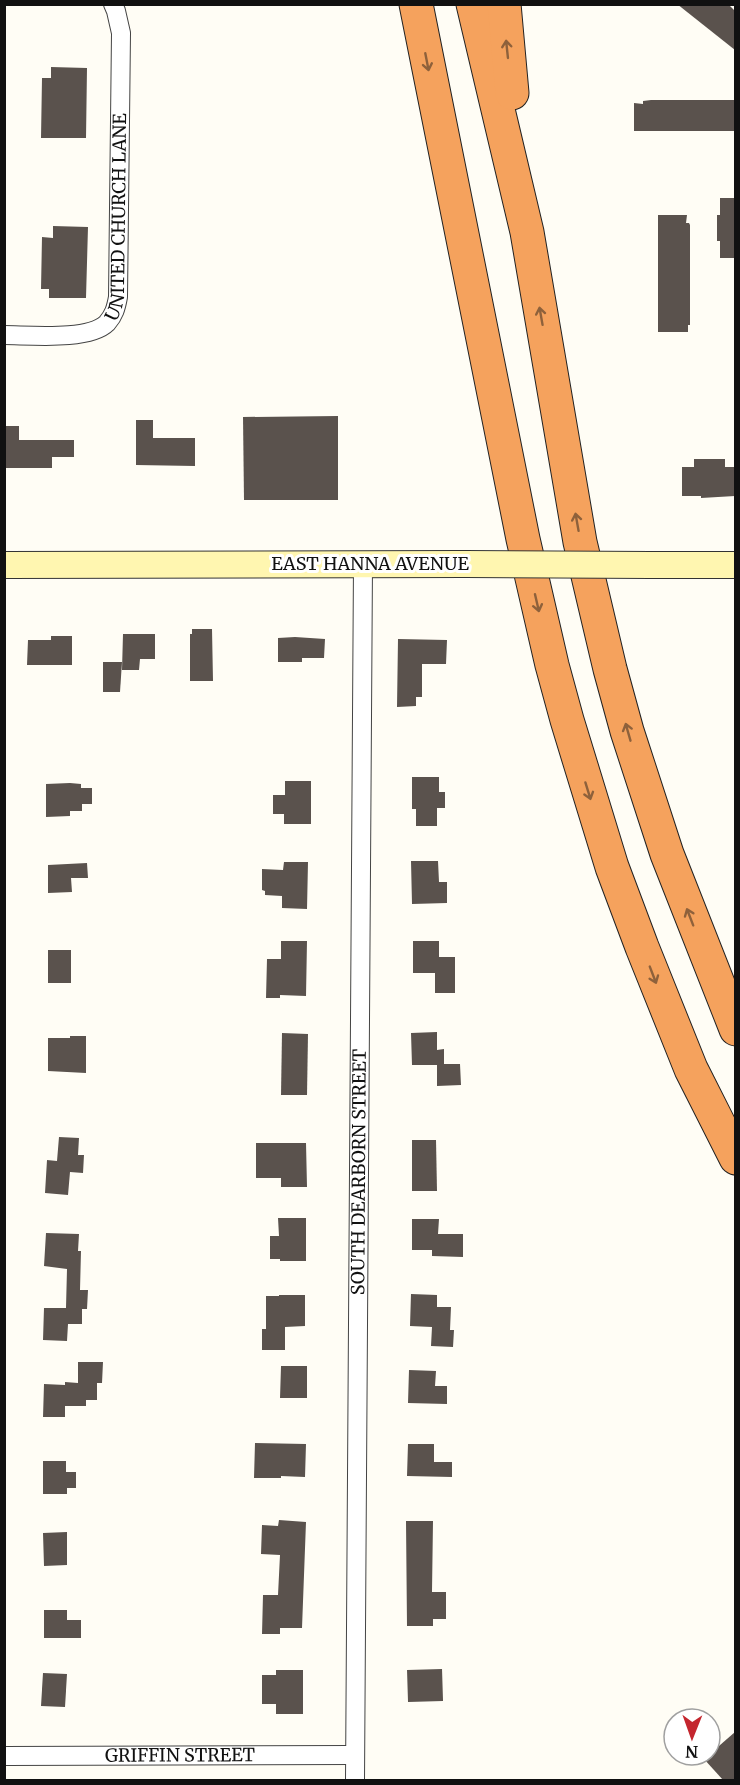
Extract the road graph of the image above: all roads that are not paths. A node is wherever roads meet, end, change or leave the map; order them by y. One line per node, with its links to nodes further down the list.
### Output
1 (113, 4): 7 (street, UNITED CHURCH LANE)
2 (392, 4): 8 (highway)
3 (416, 4): 8 (highway, one-way to 8)
4 (473, 4): 6 (highway)
5 (504, 4): 6 (highway, one-way to 5)
6 (527, 232): 12 (highway, one-way to 6)
7 (4, 335)
8 (523, 539): 13 (highway, one-way to 13)
9 (363, 564): 10 (main road, EAST HANNA AVENUE); 11 (main road, EAST HANNA AVENUE, bridge); 14 (street, SOUTH DEARBORN STREET)
10 (4, 565)
11 (735, 565)
12 (735, 1029)
13 (735, 1158)
14 (355, 1755): 15 (street, GRIFFIN STREET); 16 (street, SOUTH DEARBORN STREET)
15 (4, 1756)
16 (355, 1780)

